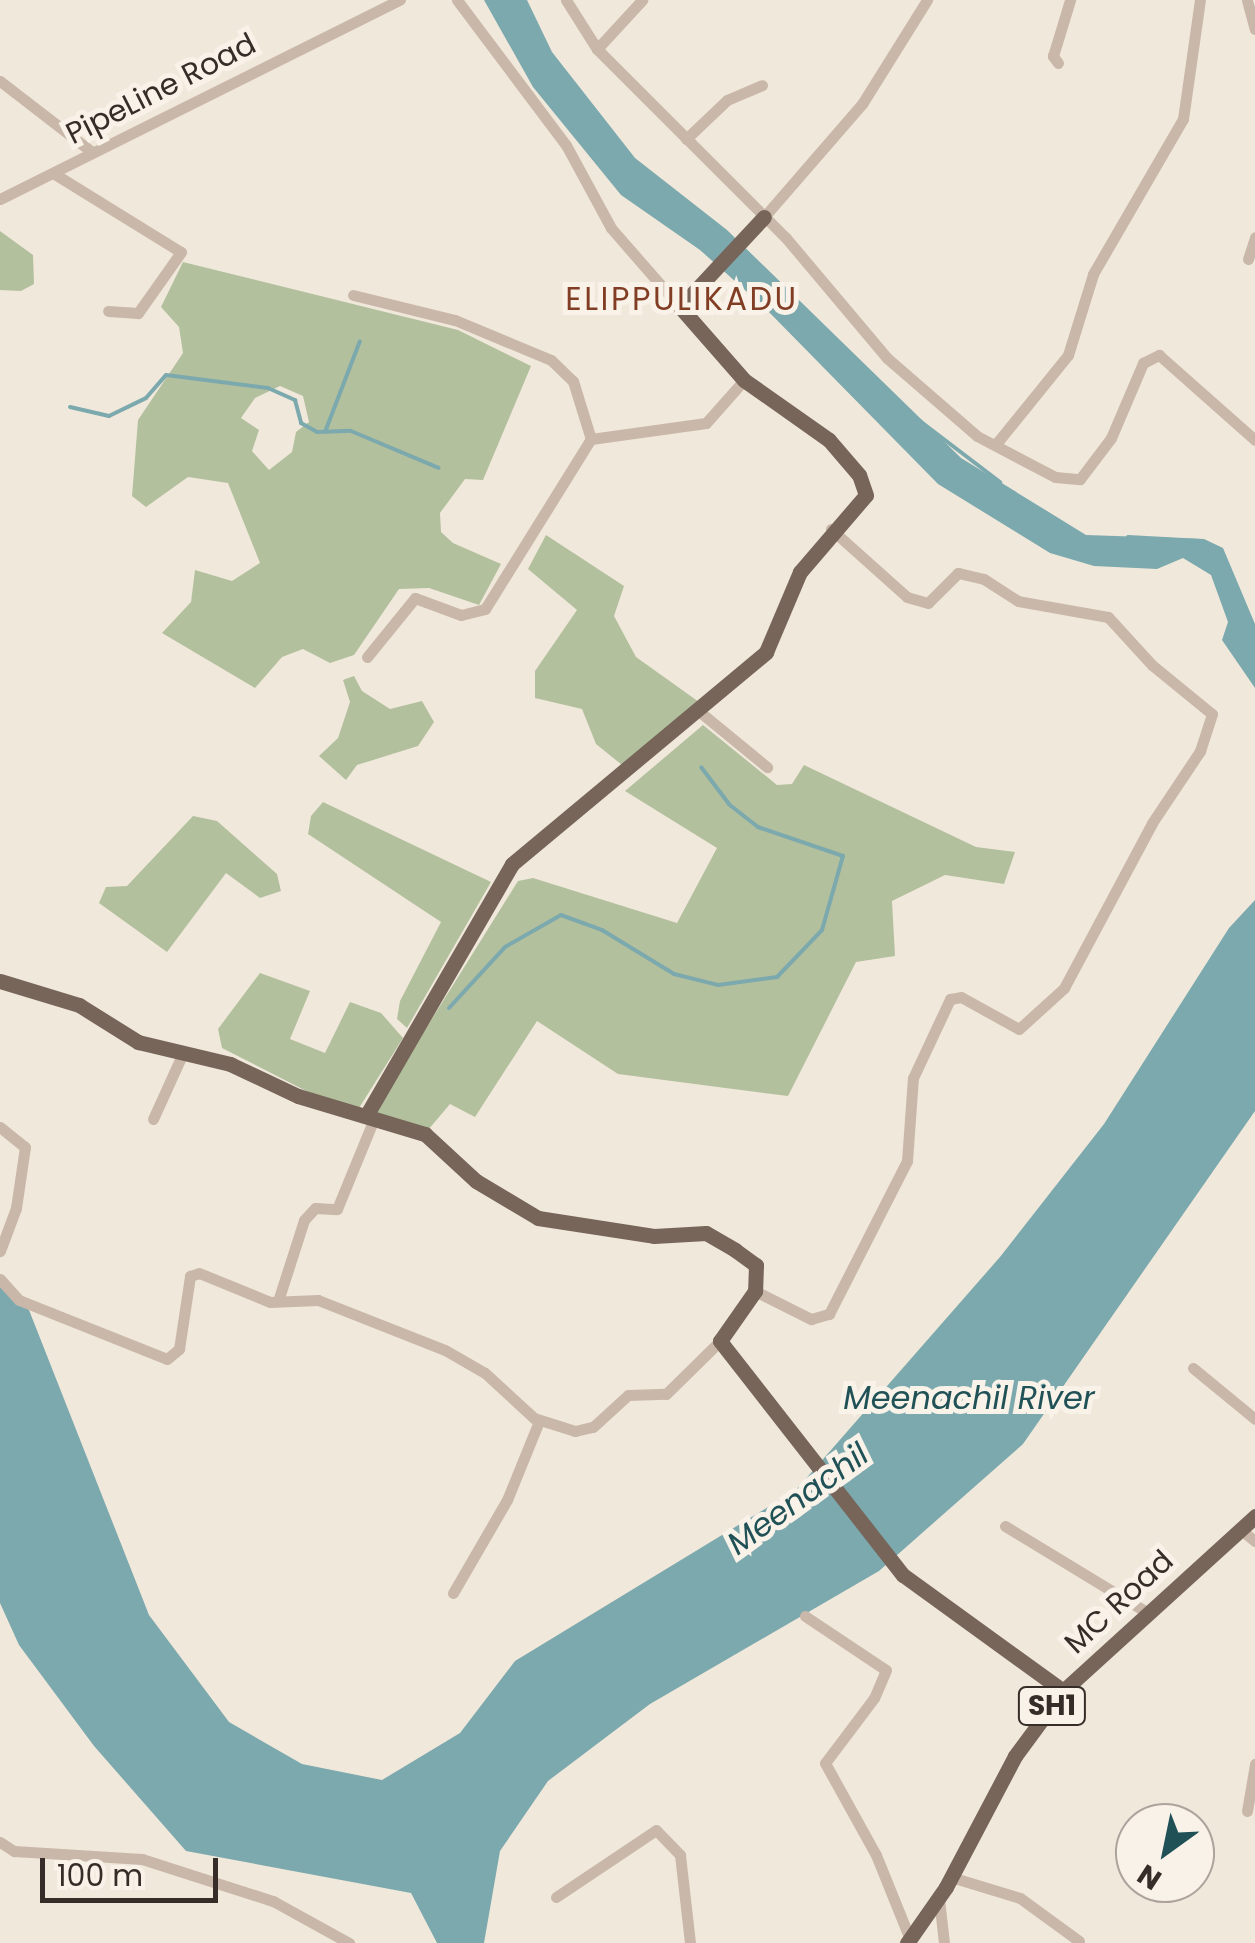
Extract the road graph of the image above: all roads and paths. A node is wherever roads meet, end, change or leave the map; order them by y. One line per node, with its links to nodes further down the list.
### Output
1 (400, 0): 15 (street, PipeLine Road)
2 (458, 0): 22 (street)
3 (566, 0): 10 (street)
4 (642, 0): 10 (street)
5 (927, 0): 18 (street)
6 (1070, 0): 11 (street)
7 (1200, 0): 27 (street)
8 (1247, 0): 9 (street)
9 (1255, 28)
10 (597, 48): 14 (street)
11 (1058, 63)
12 (0, 81): 15 (street)
13 (762, 85): 14 (street)
14 (686, 139): 18 (street)
15 (92, 152): 16 (street, PipeLine Road)
16 (53, 173): 17 (street, PipeLine Road); 23 (street)
17 (0, 199)
18 (764, 216): 22 (main road); 27 (street)
19 (1255, 237): 20 (street)
20 (1248, 259)
21 (353, 295): 25 (street)
22 (680, 307): 24 (main road)
23 (108, 311)
24 (744, 380): 25 (street); 28 (main road)
25 (592, 439): 29 (street)
26 (1255, 440): 27 (street)
27 (996, 444)
28 (831, 529): 30 (main road); 39 (street)
29 (368, 657)
30 (700, 712): 31 (street); 34 (main road)
31 (766, 767)
32 (0, 980): 33 (main road)
33 (182, 1055): 34 (main road); 35 (street)
34 (370, 1118): 39 (main road); 40 (street)
35 (153, 1119)
36 (0, 1127): 37 (street)
37 (0, 1251)
38 (0, 1279): 40 (street)
39 (755, 1292): 41 (main road)
40 (278, 1301): 44 (street)
41 (720, 1341): 44 (street); 52 (main road)
42 (1194, 1368): 43 (street)
43 (1255, 1419)
44 (538, 1420): 49 (street)
45 (1255, 1516): 47 (main road, MC Road / SH1)
46 (1005, 1526): 50 (street)
47 (1240, 1528): 48 (street); 50 (main road, MC Road / SH1)
48 (1255, 1541)
49 (454, 1593)
50 (1148, 1613): 52 (main road, MC Road / SH1)
51 (805, 1616): 59 (street)
52 (1063, 1691): 56 (main road, MC Road / SH1)
53 (1255, 1764): 54 (street)
54 (1246, 1811)
55 (0, 1842): 61 (street)
56 (951, 1877): 58 (main road, MC Road / SH1); 60 (street)
57 (556, 1896): 62 (street)
58 (939, 1899): 59 (main road, MC Road / SH1); 63 (street)
59 (908, 1941)
60 (1079, 1941)
61 (349, 1943)
62 (690, 1943)
63 (944, 1943)

